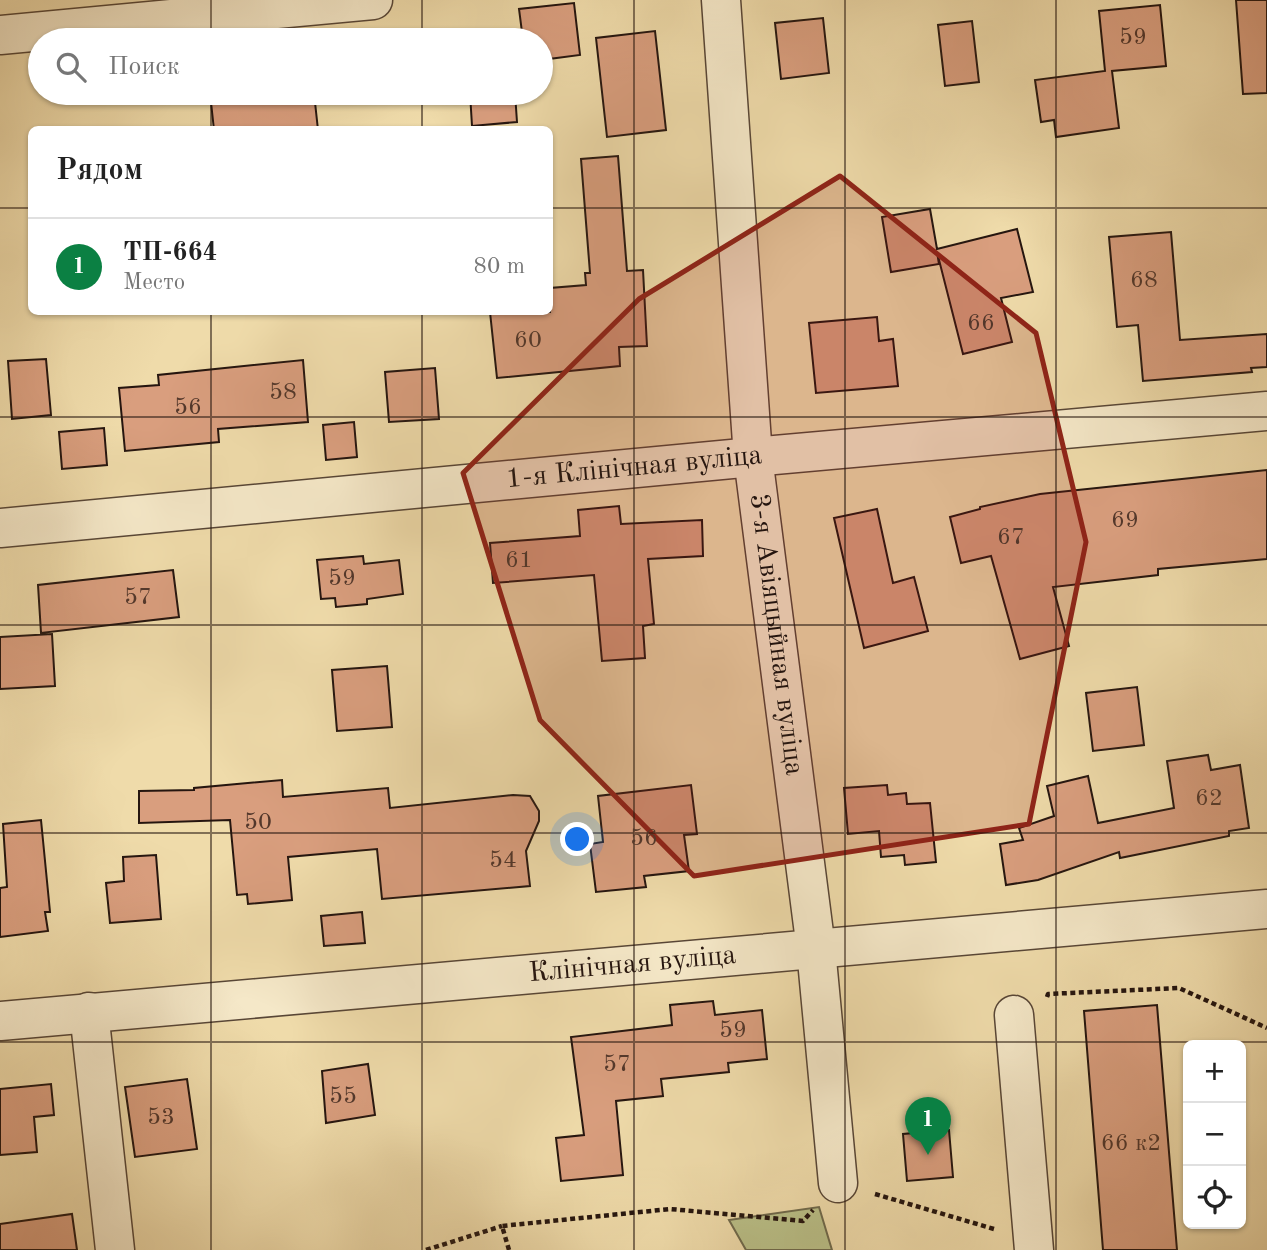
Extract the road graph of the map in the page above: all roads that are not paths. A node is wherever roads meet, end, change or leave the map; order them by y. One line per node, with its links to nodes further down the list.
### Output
1 (373, 0): 3 (street)
2 (721, 0): 7 (street, 3-я Авіяцыйная вуліца)
3 (75, 28)
4 (28, 32): 5 (street)
5 (0, 35)
6 (1267, 411): 7 (street, 1-я Клінічная вуліца)
7 (753, 457): 8 (street, 1-я Клінічная вуліца); 10 (street, 3-я Авіяцыйная вуліца)
8 (0, 528)
9 (1267, 909): 10 (street, Клінічная вуліца)
10 (816, 949): 12 (street, Клінічная вуліца); 14 (street, 3-я Авіяцыйная вуліца)
11 (1029, 1009): 15 (street)
12 (89, 1012): 13 (street, Клінічная вуліца); 16 (street)
13 (0, 1021)
14 (838, 1183)
15 (1034, 1245)
16 (115, 1250)

